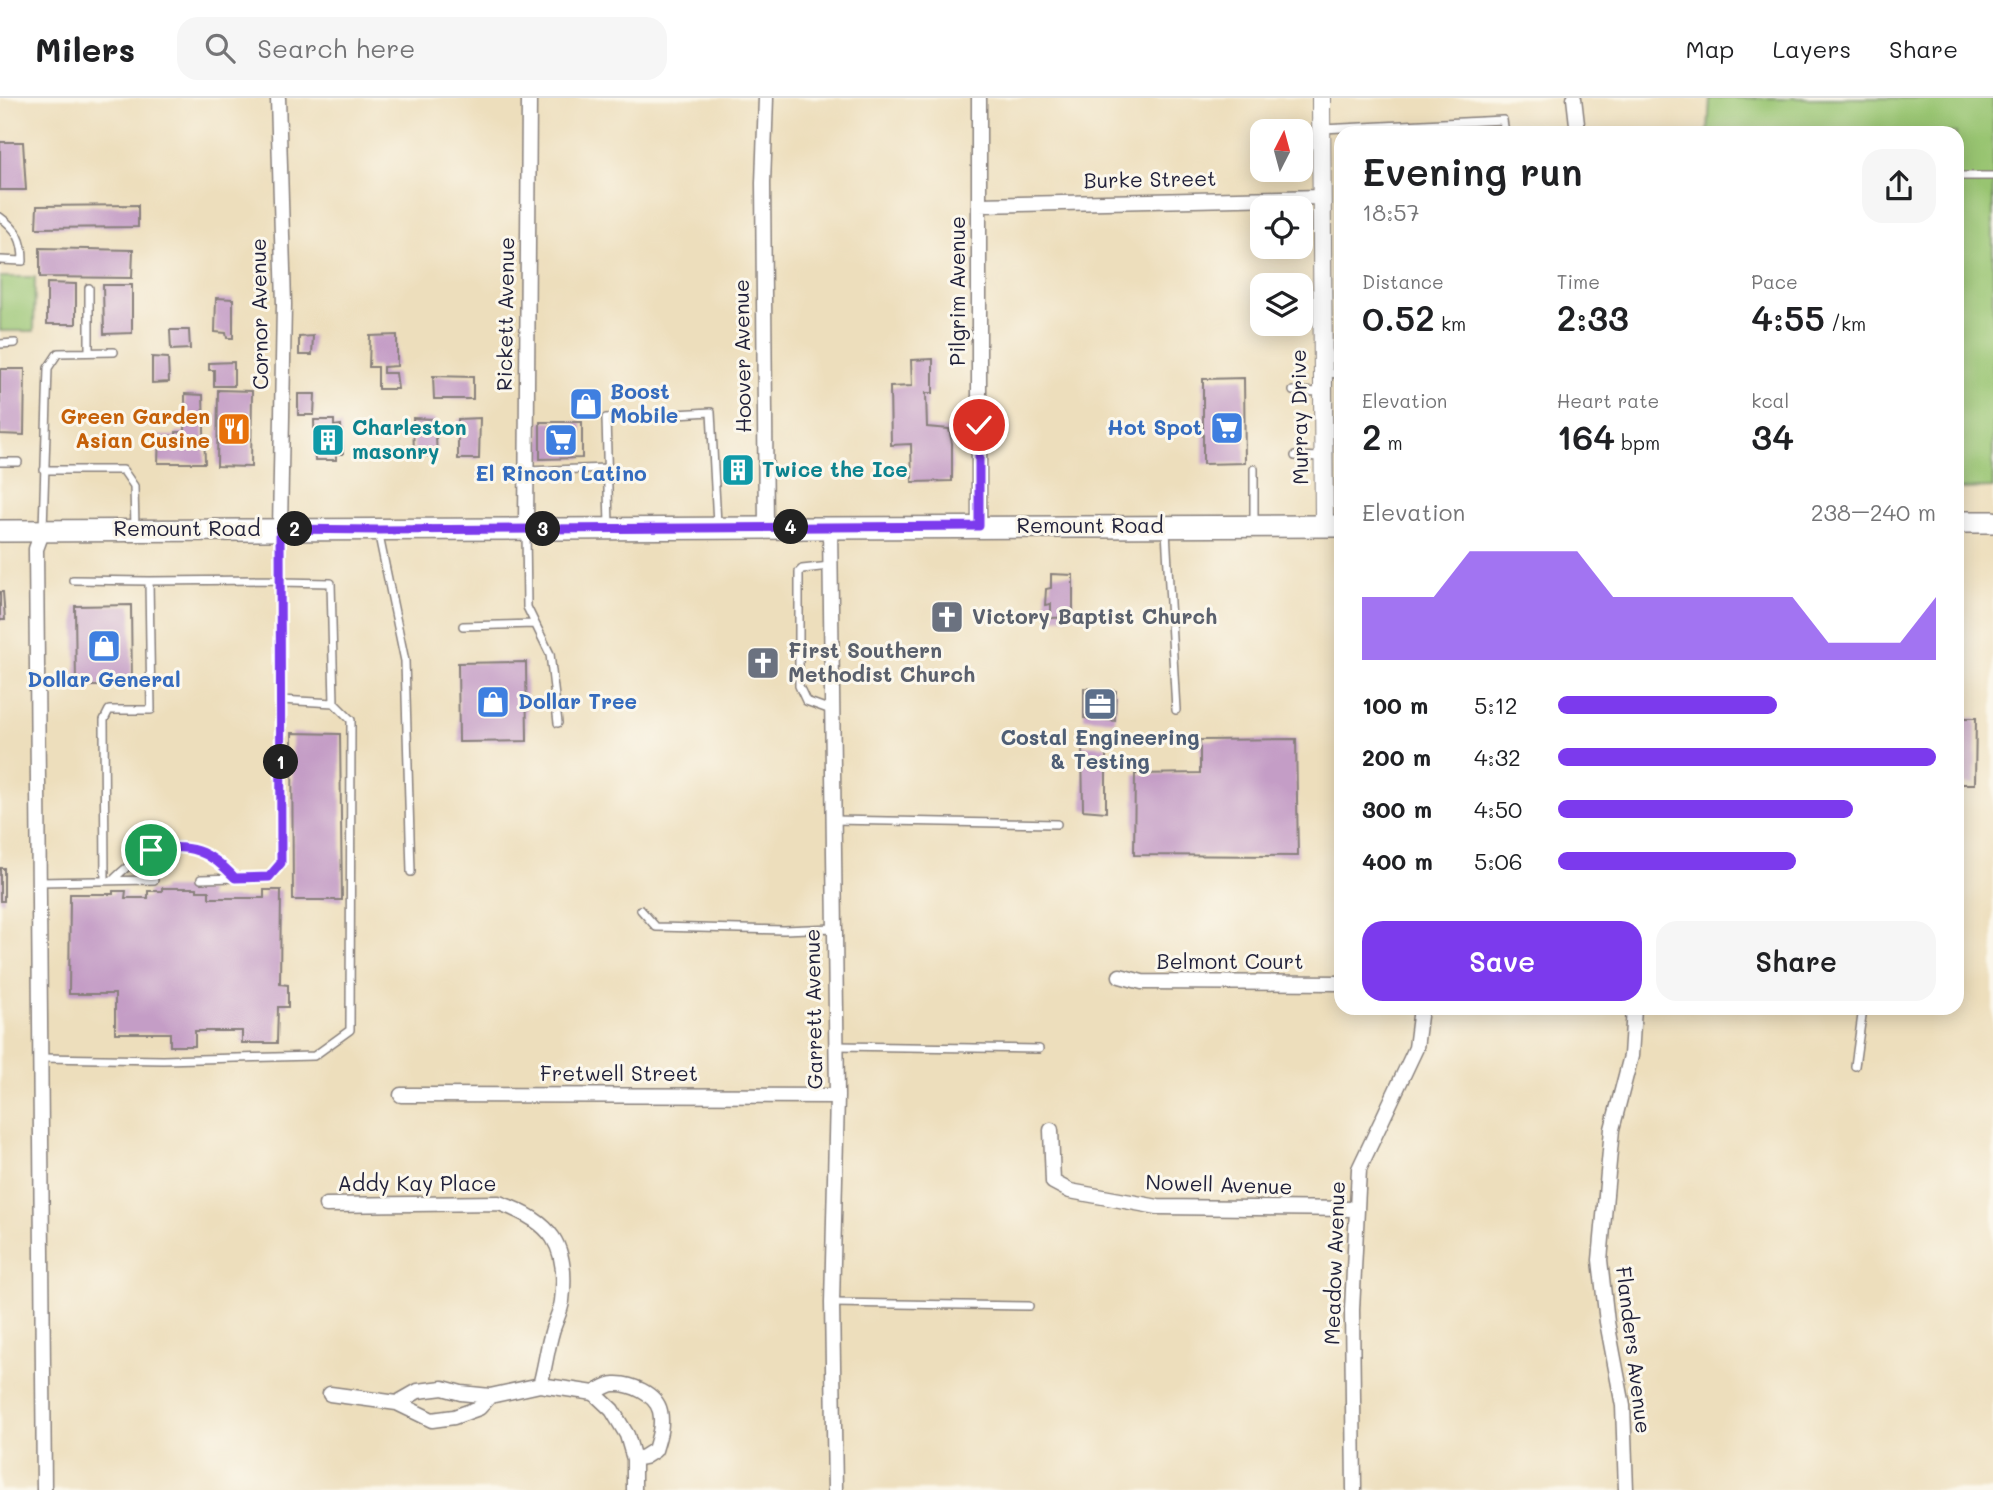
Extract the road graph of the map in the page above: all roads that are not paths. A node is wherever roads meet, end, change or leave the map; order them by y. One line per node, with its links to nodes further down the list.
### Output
1 (278, 98): 44 (street, Cornor Avenue)
2 (529, 98): 34 (street, Rickett Avenue)
3 (766, 98): 43 (street, Hoover Avenue)
4 (979, 98): 15 (street, Pilgrim Avenue)
5 (1321, 98): 11 (street, Murray Drive)
6 (1574, 98): 9 (street)
7 (1383, 126): 8 (lane)
8 (1503, 126)
9 (1577, 126)
10 (1334, 128): 11 (lane)
11 (1321, 129): 14 (street, Murray Drive)
12 (1964, 176): 13 (lane)
13 (1993, 176)
14 (1321, 197): 15 (street, Burke Street); 23 (street, Murray Drive)
15 (979, 205): 37 (street, Pilgrim Avenue)
16 (0, 216): 17 (lane)
17 (0, 260)
18 (89, 288): 21 (lane)
19 (15, 343): 20 (lane)
20 (0, 344)
21 (89, 351): 22 (lane); 33 (lane)
22 (114, 352)
23 (1322, 373): 24 (lane); 26 (street, Murray Drive)
24 (1334, 374)
25 (1293, 391): 26 (lane)
26 (1322, 392): 28 (street, Murray Drive)
27 (1295, 456): 28 (lane)
28 (1323, 457): 39 (street, Murray Drive)
29 (0, 462): 30 (lane)
30 (18, 462)
31 (607, 468): 34 (lane); 42 (lane); 45 (lane)
32 (1254, 469): 38 (lane)
33 (44, 470): 46 (lane); 47 (lane)
34 (526, 471): 49 (street, Rickett Avenue)
35 (1964, 522): 36 (main road)
36 (1993, 522)
37 (979, 526): 40 (main road, Remount Road); 41 (main road, Remount Road)
38 (1254, 526): 39 (main road, Remount Road); 41 (main road, Remount Road)
39 (1332, 526)
40 (830, 527): 43 (main road, Remount Road); 51 (street, Garrett Avenue)
41 (1166, 527): 60 (lane)
42 (717, 528): 43 (main road, Remount Road); 45 (main road, Remount Road)
43 (766, 528)
44 (280, 529): 47 (main road, Remount Road); 48 (main road, Remount Road); 54 (lane)
45 (609, 529): 49 (main road, Remount Road)
46 (43, 530): 47 (main road, Remount Road); 50 (main road, Remount Road); 69 (street)
47 (135, 530)
48 (378, 530): 49 (main road, Remount Road); 64 (lane)
49 (526, 530): 55 (lane)
50 (0, 531)
51 (830, 566): 59 (street, Garrett Avenue); 59 (lane)
52 (72, 580): 53 (lane)
53 (149, 581): 54 (lane); 67 (lane)
54 (280, 581): 57 (lane); 58 (lane)
55 (534, 624): 56 (lane); 61 (lane)
56 (463, 626)
57 (281, 700): 58 (lane); 66 (lane)
58 (334, 703): 79 (lane)
59 (831, 710): 62 (street, Garrett Avenue)
60 (1176, 710)
61 (558, 723)
62 (832, 820): 63 (lane); 71 (street, Garrett Avenue)
63 (1057, 824)
64 (411, 872)
65 (201, 878): 66 (lane)
66 (235, 878): 67 (lane)
67 (109, 880): 68 (lane); 69 (lane)
68 (154, 880)
69 (39, 882): 79 (street)
70 (641, 910): 71 (lane)
71 (834, 928): 77 (street, Garrett Avenue)
72 (1120, 976): 73 (street, Belmont Court)
73 (1334, 983)
74 (1420, 1015): 85 (street, Meadow Avenue)
75 (1634, 1015): 98 (street, Flanders Avenue)
76 (1862, 1015): 80 (lane)
77 (836, 1046): 78 (lane); 82 (street, Garrett Avenue)
78 (1039, 1049)
79 (41, 1058): 94 (street)
80 (1855, 1066)
81 (401, 1095): 82 (street, Fretwell Street)
82 (837, 1096): 86 (street, Garrett Avenue)
83 (1051, 1130): 85 (street, Nowell Avenue)
84 (326, 1205): 88 (street, Addy Kay Place)
85 (1356, 1209): 97 (street, Meadow Avenue)
86 (832, 1303): 87 (lane); 96 (street, Garrett Avenue)
87 (1029, 1306)
88 (540, 1385): 89 (street); 91 (street)
89 (594, 1393): 93 (street); 93 (street)
90 (330, 1394): 92 (street)
91 (490, 1395): 92 (street); 92 (street)
92 (397, 1403)
93 (635, 1459): 95 (street)
94 (44, 1490)
95 (634, 1490)
96 (835, 1490)
97 (1354, 1490)
98 (1626, 1490)

